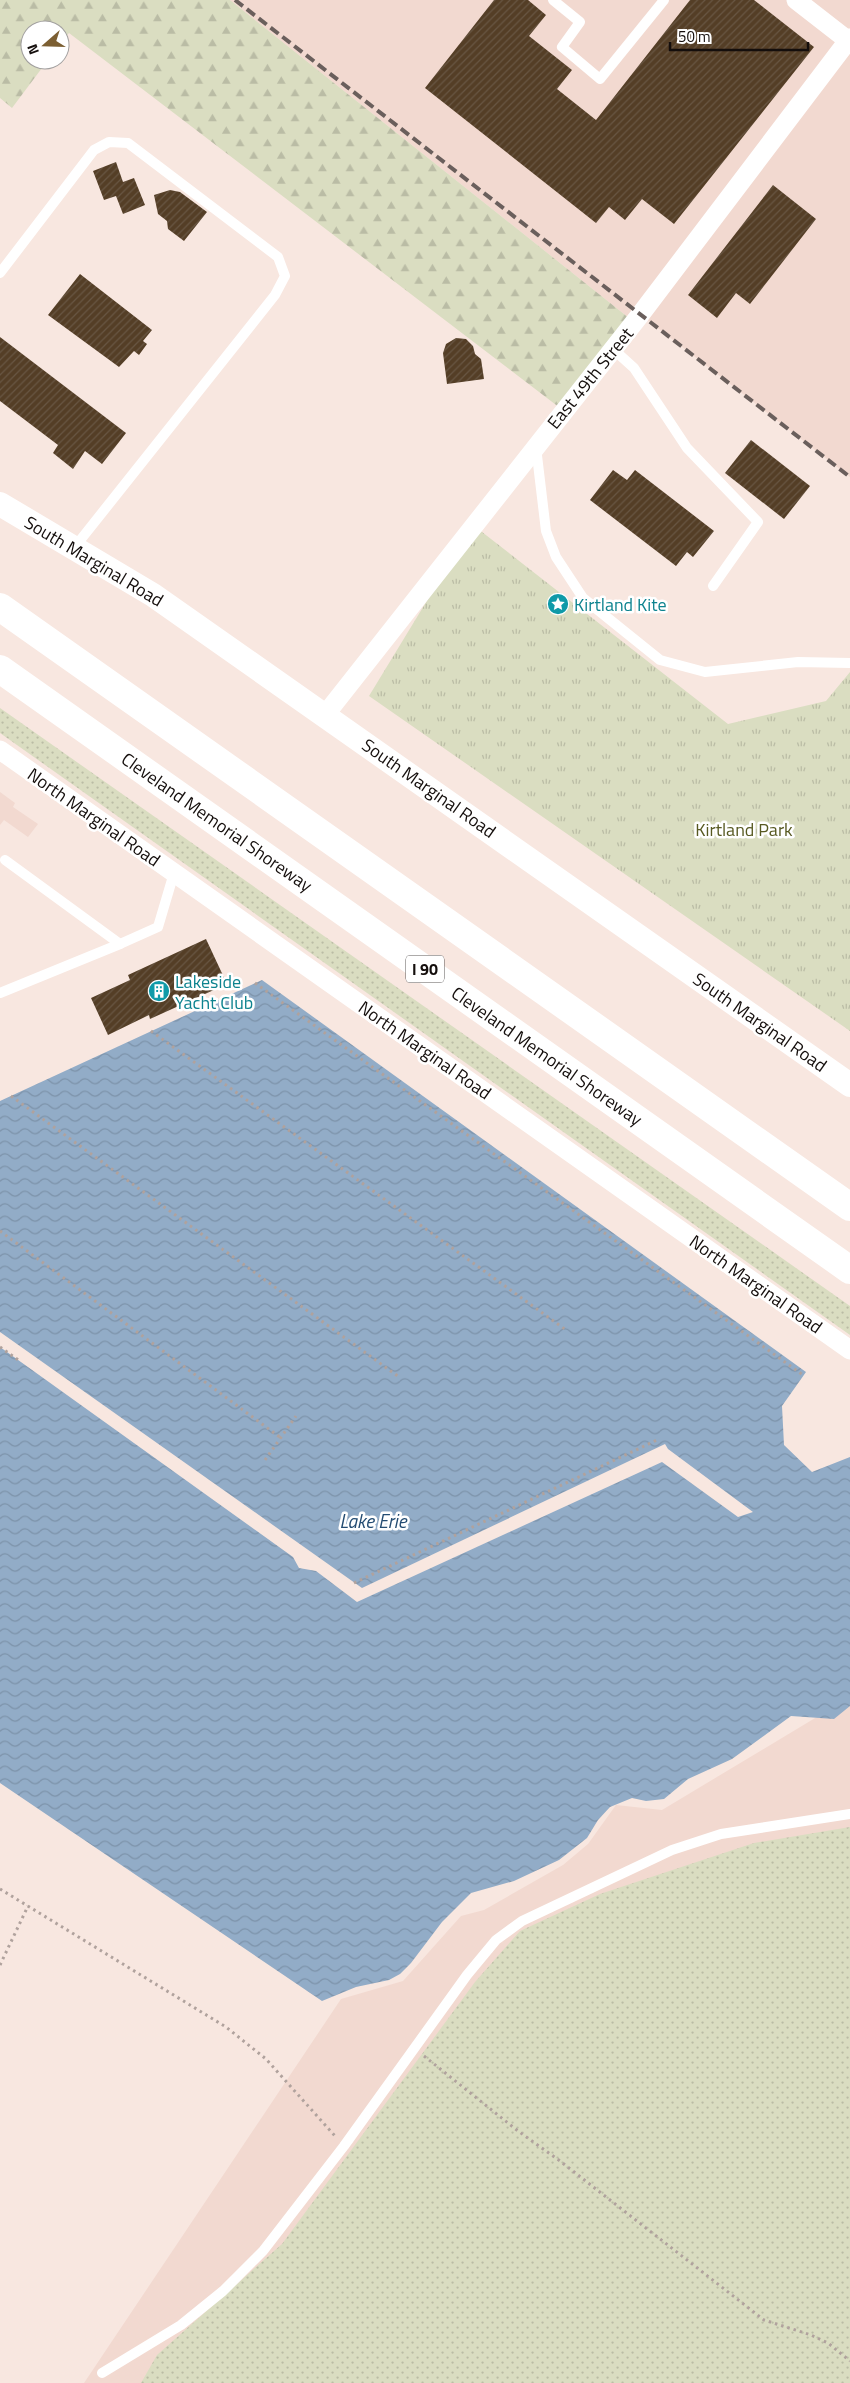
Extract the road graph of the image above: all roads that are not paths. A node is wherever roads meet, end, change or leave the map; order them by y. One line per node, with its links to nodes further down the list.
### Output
1 (553, 0): 2 (lane)
2 (664, 0)
3 (796, 0): 4 (street)
4 (849, 40): 6 (street, East 49th Street)
5 (0, 273): 9 (lane)
6 (613, 349): 7 (street, East 49th Street); 10 (lane)
7 (536, 446): 12 (lane); 14 (street, East 49th Street)
8 (0, 504): 9 (street, South Marginal Road)
9 (74, 549): 14 (street, South Marginal Road)
10 (713, 586)
11 (0, 607): 21 (highway)
12 (850, 662)
13 (0, 669): 22 (highway, Cleveland Memorial Shoreway / I 90)
14 (325, 715): 20 (street, South Marginal Road)
15 (0, 750): 17 (street, North Marginal Road)
16 (5, 860): 18 (lane)
17 (174, 873): 18 (lane); 23 (street, North Marginal Road)
18 (120, 944): 19 (lane)
19 (0, 993)
20 (850, 1085)
21 (850, 1207)
22 (850, 1270)
23 (850, 1350)
24 (850, 1814): 25 (lane)
25 (102, 2373)

